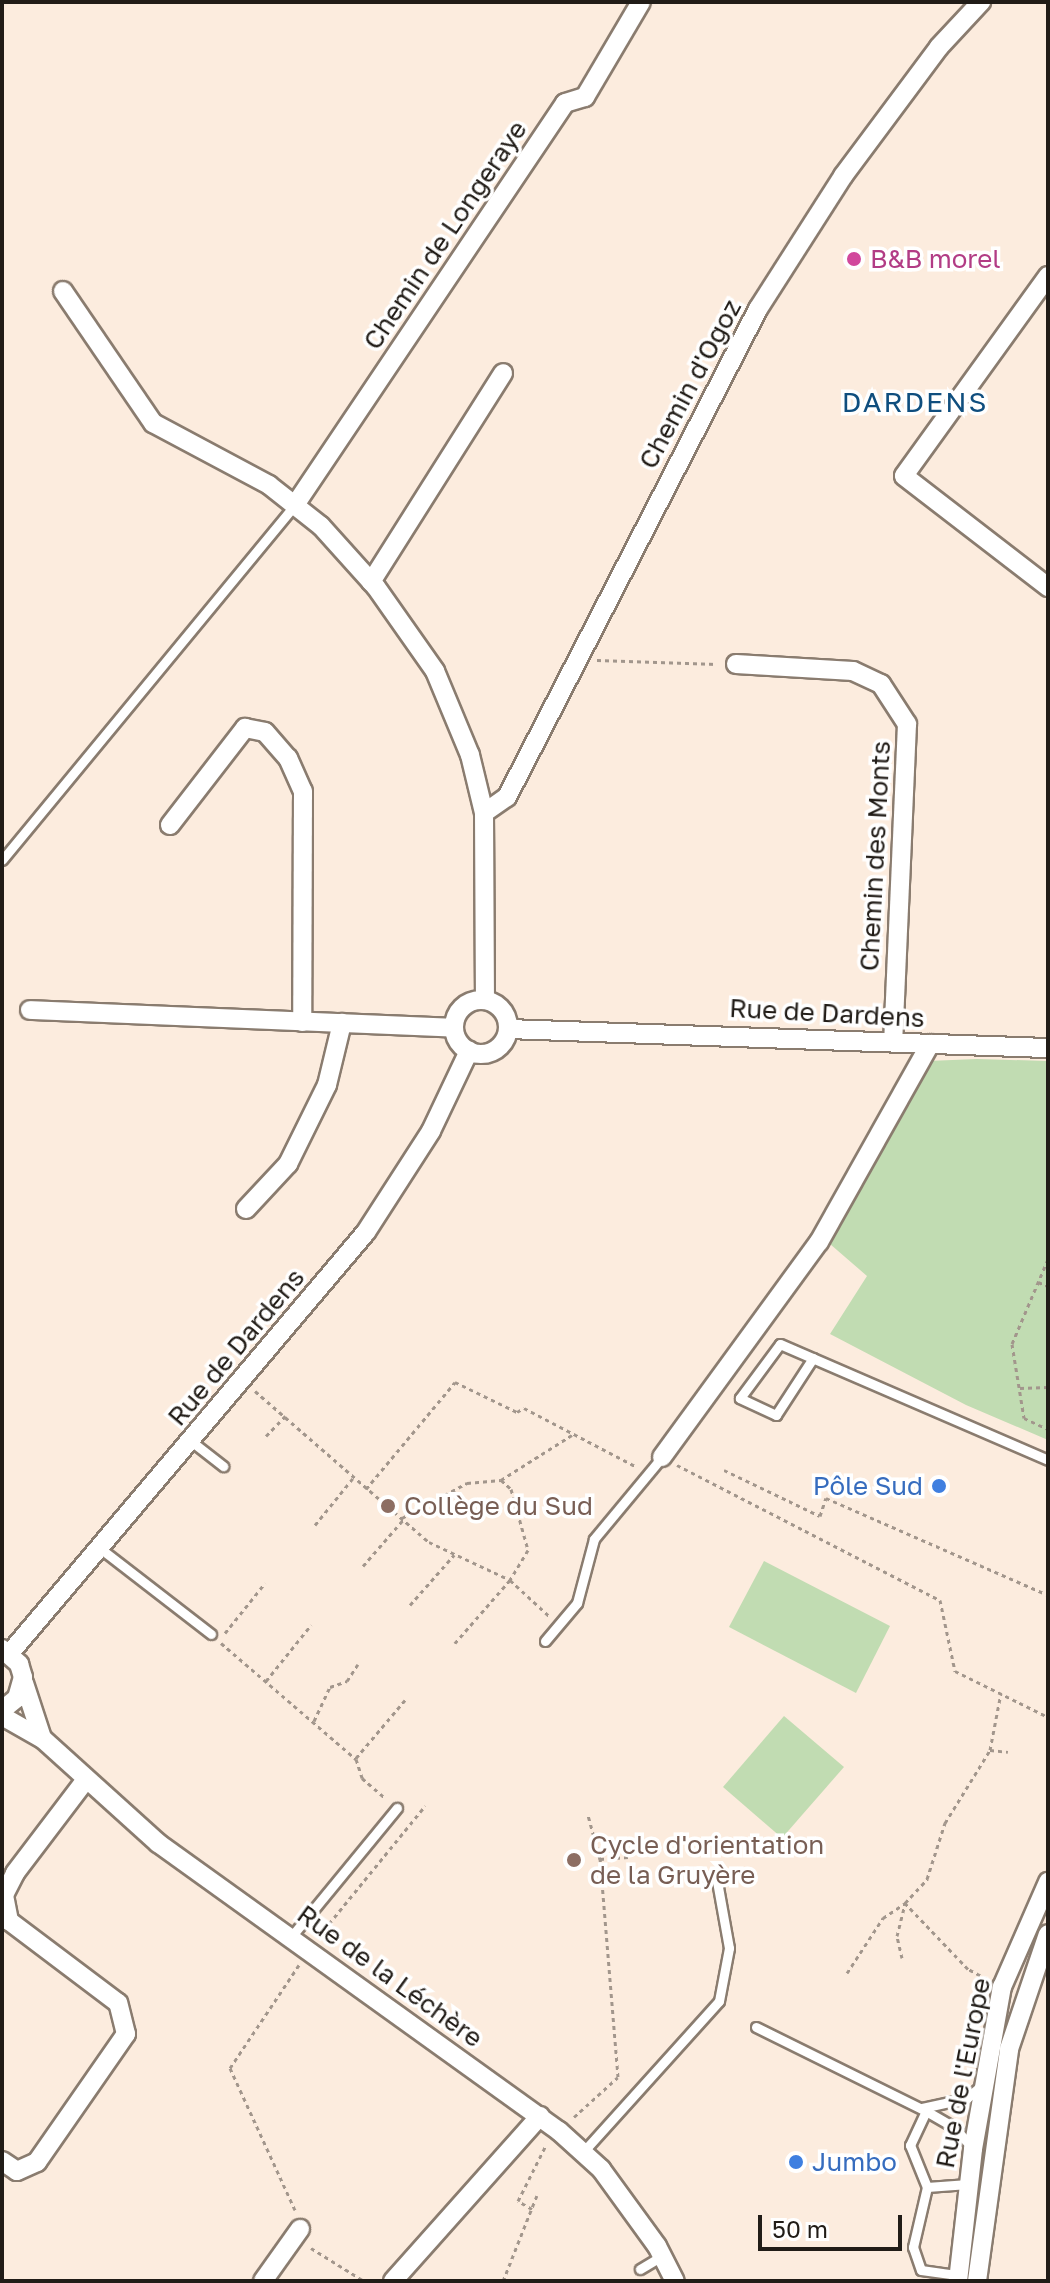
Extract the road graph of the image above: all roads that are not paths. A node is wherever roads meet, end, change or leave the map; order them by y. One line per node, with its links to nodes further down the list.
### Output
1 (641, 2): 6 (street, Chemin de Longeraye)
2 (981, 2): 10 (street, Chemin d'Ogoz)
3 (1048, 276): 8 (street)
4 (63, 291): 6 (street)
5 (503, 373): 7 (street)
6 (295, 505): 7 (street); 12 (lane)
7 (371, 582): 10 (street)
8 (1048, 587)
9 (736, 664): 19 (street, Chemin des Monts)
10 (484, 813): 13 (street)
11 (170, 825): 15 (street)
12 (2, 860)
13 (485, 1000): 17 (street); 18 (street)
14 (30, 1010): 15 (street)
15 (302, 1022): 16 (street)
16 (342, 1023): 17 (street); 23 (street)
17 (454, 1028): 22 (street)
18 (508, 1029): 19 (street, Rue de Dardens); 22 (street)
19 (893, 1042): 20 (street, Rue de Dardens)
20 (930, 1044): 21 (street, Rue de Dardens); 26 (street)
21 (1048, 1048)
22 (469, 1051): 25 (street, Rue de Dardens)
23 (246, 1209)
24 (813, 1358): 24 (lane); 27 (lane)
25 (191, 1441): 28 (lane); 29 (street, Rue de Dardens)
26 (662, 1457): 31 (lane)
27 (1048, 1460)
28 (223, 1466)
29 (101, 1549): 30 (lane); 32 (street, Rue de Dardens)
30 (215, 1638)
31 (545, 1641)
32 (6, 1651): 33 (street, Rue de la Léchère)
33 (23, 1677): 34 (street); 36 (street, Rue de la Léchère)
34 (2, 1710)
35 (2, 1716): 36 (street, Rue de la Léchère)
36 (44, 1740): 37 (street, Rue de la Léchère)
37 (84, 1782): 42 (street, Rue de la Léchère); 49 (street)
38 (397, 1808): 42 (lane)
39 (717, 1881): 48 (lane)
40 (1048, 1882): 44 (street, Rue de l'Europe)
41 (1048, 1934): 59 (street, Rue de l'Europe)
42 (291, 1937): 46 (street, Rue de la Léchère)
43 (756, 2027): 45 (lane)
44 (983, 2084): 45 (lane); 47 (street, Rue de l'Europe)
45 (924, 2109): 47 (lane); 51 (lane)
46 (540, 2116): 48 (street, Rue de la Léchère); 57 (street)
47 (973, 2149): 50 (street, Rue de l'Europe)
48 (583, 2152): 53 (street, Rue de la Léchère)
49 (2, 2161)
50 (968, 2184): 51 (lane); 55 (street, Rue de l'Europe)
51 (927, 2187): 55 (lane)
52 (297, 2234): 56 (street)
53 (662, 2256): 54 (lane); 58 (street, Rue de la Léchère)
54 (640, 2269)
55 (958, 2278)
56 (263, 2281)
57 (393, 2281)
58 (675, 2281)
59 (977, 2281)

